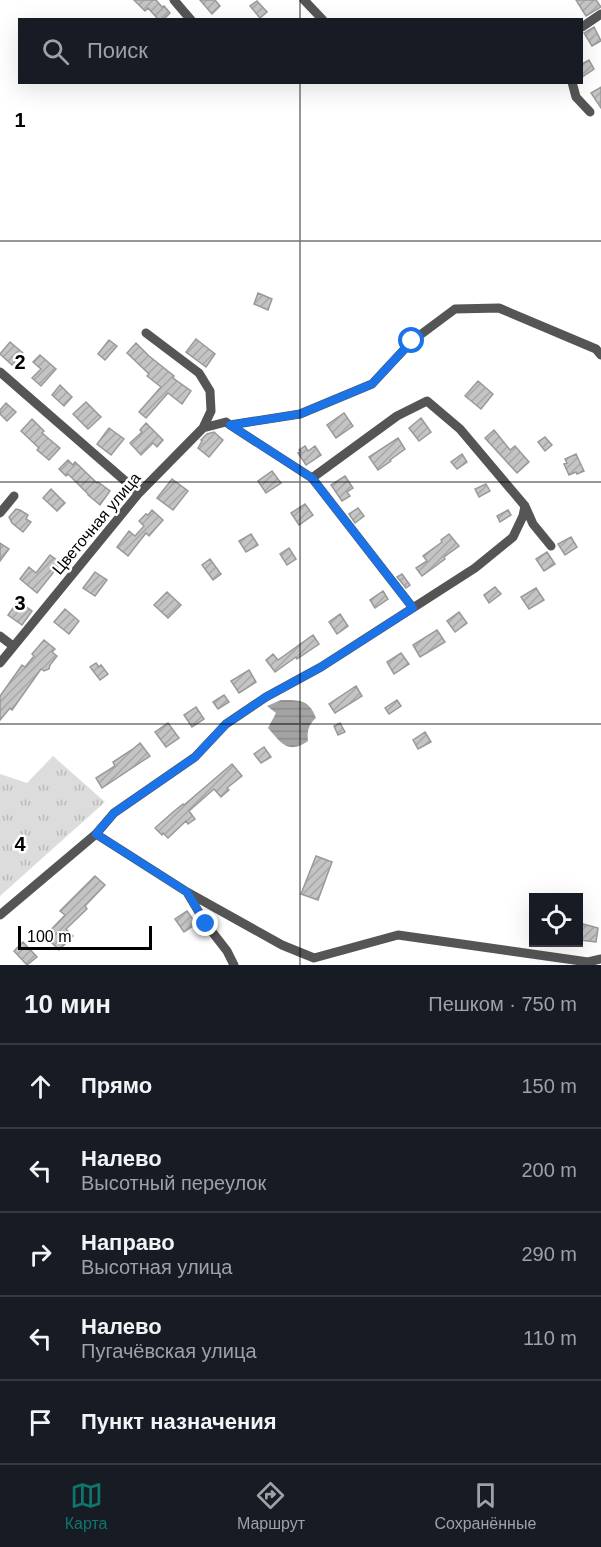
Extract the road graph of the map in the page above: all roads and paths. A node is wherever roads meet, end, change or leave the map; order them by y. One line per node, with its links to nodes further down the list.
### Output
1 (174, 0): 4 (street)
2 (304, 0): 5 (street)
3 (601, 14): 6 (street)
4 (189, 18)
5 (321, 18)
6 (583, 26)
7 (573, 84): 8 (street)
8 (590, 112)
9 (146, 333): 13 (street)
10 (601, 355): 12 (street)
11 (0, 372): 15 (street)
12 (230, 425): 13 (street); 14 (street)
13 (203, 428): 15 (street, Цветочная улица)
14 (312, 478): 17 (street); 20 (street)
15 (139, 493): 22 (street, Цветочная улица)
16 (14, 496): 18 (street)
17 (525, 506): 19 (street); 20 (street)
18 (0, 513)
19 (551, 546)
20 (413, 608): 24 (street)
21 (0, 636): 22 (street)
22 (13, 646): 23 (street, Цветочная улица)
23 (0, 663)
24 (96, 834): 25 (street); 26 (street)
25 (187, 892): 27 (street); 28 (street)
26 (0, 915)
27 (601, 959)
28 (234, 965)

